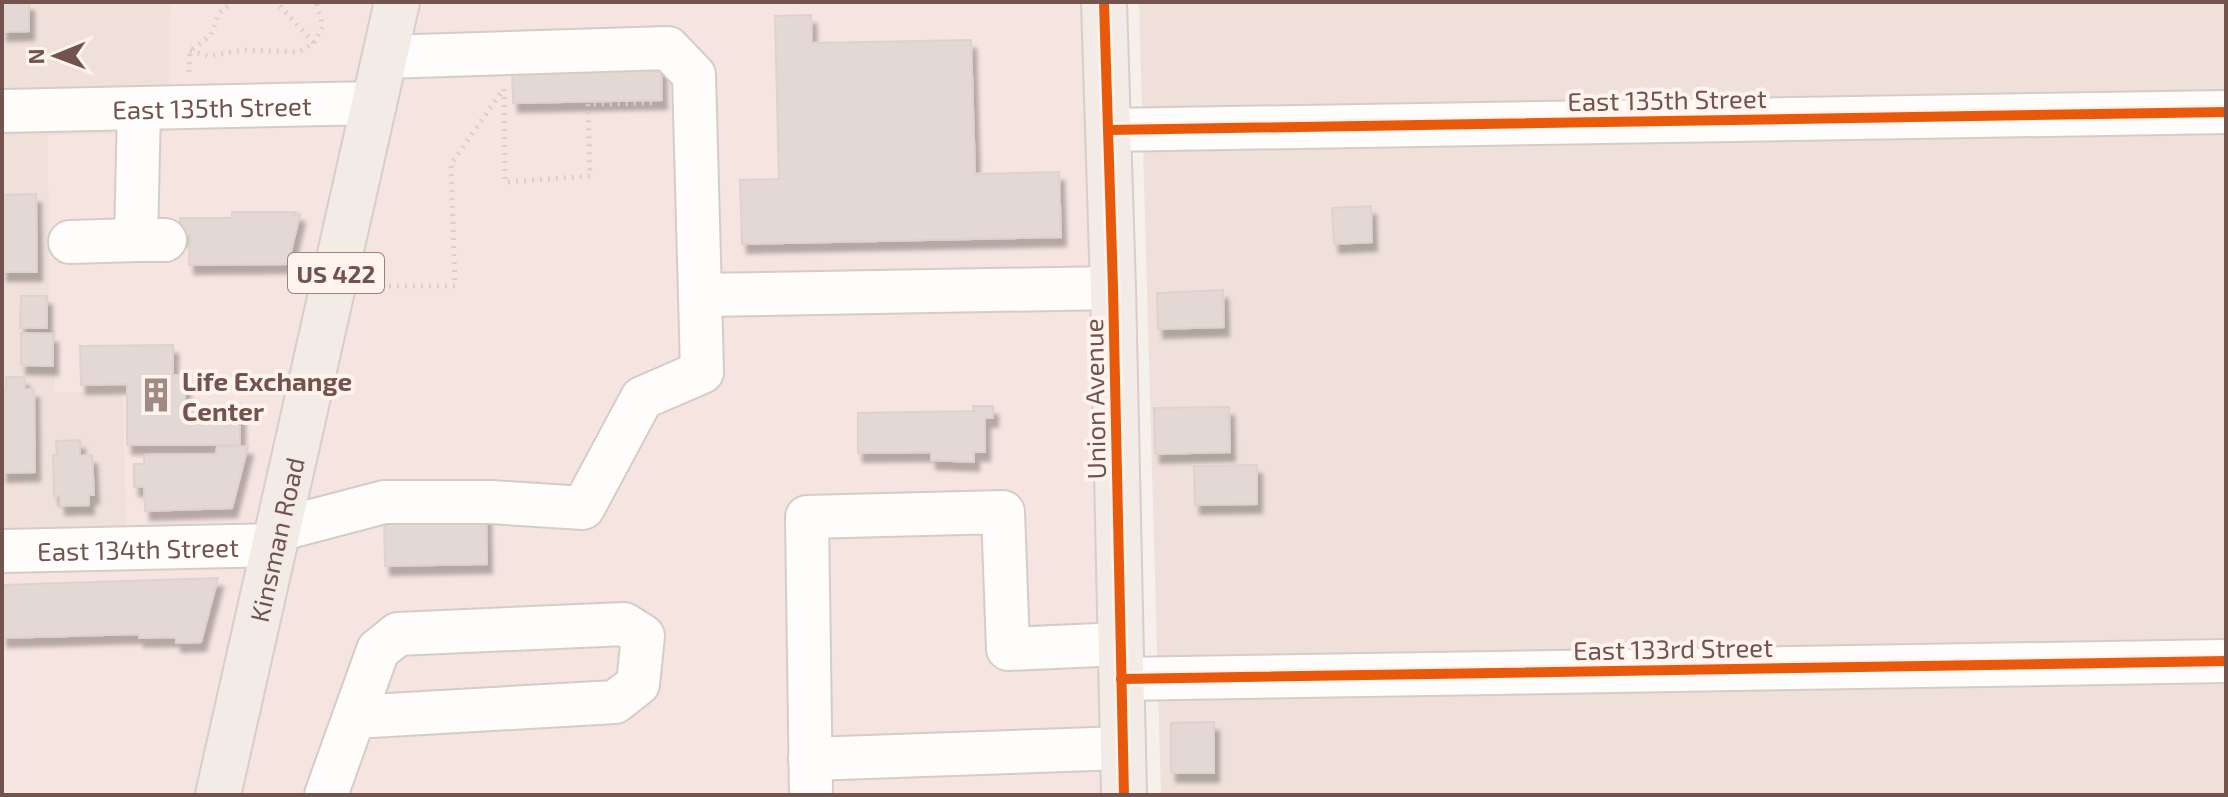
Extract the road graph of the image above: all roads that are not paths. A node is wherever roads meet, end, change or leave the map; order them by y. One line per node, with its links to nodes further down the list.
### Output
1 (397, 2): 3 (main road, Kinsman Road / US 422)
2 (1104, 2): 8 (main road, Union Avenue)
3 (385, 57): 4 (main road, Kinsman Road / US 422); 11 (street)
4 (375, 103): 5 (street, East 135th Street); 12 (main road, Kinsman Road / US 422)
5 (139, 108): 6 (street, East 135th Street); 9 (street)
6 (2, 111)
7 (2226, 112): 8 (street, East 135th Street)
8 (1108, 130): 10 (main road, Union Avenue)
9 (70, 242)
10 (1113, 288): 11 (street); 15 (main road, Union Avenue)
11 (700, 295): 12 (street, East 134th Street)
12 (277, 537): 13 (street, East 134th Street); 19 (main road, Kinsman Road / US 422)
13 (2, 551)
14 (2226, 661): 15 (street, East 133rd Street)
15 (1121, 662): 17 (main road, Union Avenue); 18 (street, East 133rd Street)
16 (354, 717): 16 (street); 20 (street)
17 (1122, 748): 18 (street); 21 (main road, Union Avenue)
18 (811, 777)
19 (218, 795)
20 (326, 795)
21 (1124, 795)

